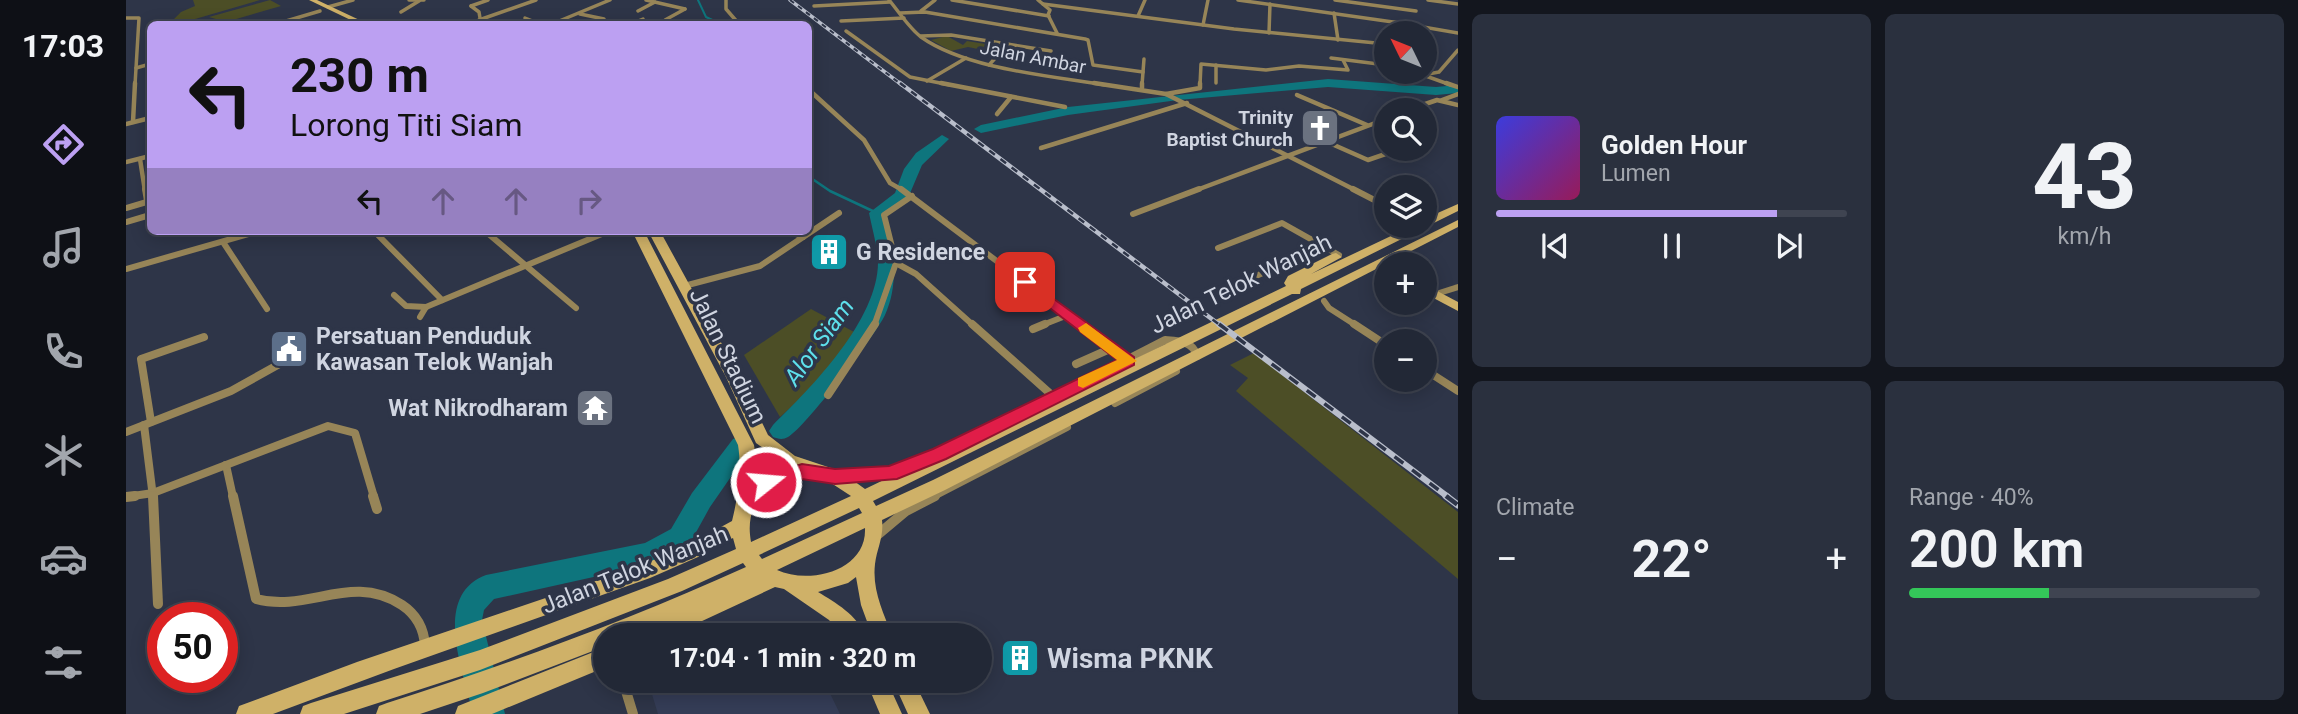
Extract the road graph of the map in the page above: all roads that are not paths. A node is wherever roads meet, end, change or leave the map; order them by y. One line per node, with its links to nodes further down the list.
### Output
1 (312, 0): 26 (main road)
2 (353, 0): 26 (street)
3 (409, 0): 19 (street)
4 (488, 0): 47 (street)
5 (536, 0): 48 (street)
6 (610, 0): 35 (street)
7 (646, 0): 21 (street)
8 (726, 0): 52 (street)
9 (935, 0): 30 (street)
10 (952, 0): 36 (street)
11 (1038, 0): 23 (street)
12 (1085, 0): 27 (street)
13 (1145, 0): 37 (street)
14 (1208, 0): 55 (street)
15 (1238, 0): 22 (street)
16 (1335, 0): 31 (street)
17 (1428, 0): 24 (street)
18 (300, 1): 28 (main road)
19 (421, 1): 32 (street)
20 (890, 1): 25 (street); 33 (street, Jalan Ambar)
21 (655, 2): 29 (street); 43 (street)
22 (1273, 3): 34 (street); 59 (street)
23 (1043, 4): 27 (street); 36 (street)
24 (1458, 4)
25 (814, 6)
26 (328, 7): 46 (main road)
27 (1080, 8): 37 (street)
28 (320, 11): 44 (street); 45 (main road)
29 (638, 11)
30 (921, 11): 33 (street); 58 (street)
31 (1416, 11)
32 (401, 12)
33 (900, 13): 40 (street, Jalan Ambar)
34 (1334, 13): 54 (street); 62 (street)
35 (578, 14): 41 (street); 50 (street)
36 (1049, 16): 58 (street)
37 (1138, 16): 55 (street)
38 (126, 18): 75 (street)
39 (525, 18): 49 (street)
40 (904, 18): 53 (street); 61 (street, Jalan Ambar)
41 (604, 19)
42 (643, 19): 51 (street)
43 (665, 20)
44 (286, 21)
45 (342, 21)
46 (358, 21)
47 (480, 21)
48 (483, 21)
49 (532, 21)
50 (560, 21)
51 (638, 21)
52 (736, 21)
53 (841, 21)
54 (1387, 21)
55 (1203, 25): 59 (street)
56 (1437, 29): 60 (street)
57 (846, 31): 79 (street)
58 (1057, 33): 76 (street)
59 (1269, 33): 62 (street)
60 (1458, 33)
61 (920, 36): 64 (street); 67 (street, Jalan Ambar)
62 (1338, 40): 63 (street)
63 (1374, 43)
64 (1008, 44): 66 (street); 73 (street)
65 (1458, 50): 77 (street)
66 (1051, 51)
67 (966, 58): 73 (street, Jalan Ambar); 79 (street)
68 (1331, 58): 70 (street)
69 (1144, 59): 76 (street)
70 (1343, 60): 71 (street); 74 (street)
71 (1374, 64)
72 (147, 65): 75 (street)
73 (989, 65): 82 (street, Jalan Ambar)
74 (1216, 65): 80 (street); 84 (street)
75 (136, 68): 95 (street)
76 (1143, 72): 82 (street)
77 (1437, 72)
78 (1437, 79): 81 (street)
79 (927, 81): 87 (street)
80 (1216, 83)
81 (1458, 87)
82 (1142, 88): 84 (street, Jalan Ambar)
83 (812, 93): 107 (street)
84 (1167, 94): 90 (street, Jalan Ambar)
85 (1297, 94): 98 (street)
86 (1458, 94): 88 (street)
87 (1011, 97): 92 (street); 93 (street)
88 (1442, 100): 89 (street); 91 (street)
89 (1437, 101)
90 (1188, 103): 100 (street); 101 (street, Jalan Ambar)
91 (1458, 105)
92 (1065, 107)
93 (997, 114)
94 (147, 119): 95 (street)
95 (133, 122): 97 (street)
96 (1374, 123): 98 (street)
97 (126, 124)
98 (1368, 125): 99 (street)
99 (1325, 141): 101 (street); 103 (street)
100 (1041, 148)
101 (1288, 155): 108 (street, Jalan Ambar); 114 (street)
102 (147, 157): 104 (street)
103 (1374, 158)
104 (140, 159): 105 (street); 106 (street)
105 (126, 162)
106 (147, 192)
107 (910, 195): 136 (street); 152 (street)
108 (1374, 200)
109 (147, 202): 111 (street)
110 (1458, 205): 112 (main road); 116 (main road, Jalan Telok Wanjah)
111 (126, 208)
112 (1437, 211)
113 (839, 213): 118 (street)
114 (1133, 214)
115 (147, 216): 117 (street)
116 (1452, 218): 176 (main road, Jalan Telok Wanjah)
117 (126, 222)
118 (812, 231)
119 (1458, 234): 134 (main road)
120 (246, 235): 131 (street)
121 (378, 235): 146 (street)
122 (490, 235): 137 (street)
123 (599, 235): 137 (street)
124 (640, 235): 172 (main road, Jalan Stadium)
125 (656, 235): 141 (main road, Jalan Stadium)
126 (798, 235): 128 (street)
127 (806, 235): 128 (street)
128 (803, 237): 141 (street)
129 (1376, 238): 135 (main road)
130 (1395, 238): 187 (main road, Jalan Telok Wanjah)
131 (222, 242): 138 (street); 151 (street)
132 (1325, 246): 133 (street); 135 (street); 140 (street)
133 (1218, 248)
134 (1421, 252)
135 (1339, 255): 147 (main road)
136 (896, 263): 163 (street); 164 (street)
137 (526, 265): 146 (street); 150 (street)
138 (126, 270)
139 (1374, 275): 147 (main road)
140 (1256, 276)
141 (684, 286): 168 (main road, Jalan Stadium)
142 (1458, 287): 143 (street)
143 (1437, 290)
144 (394, 295): 148 (street)
145 (1437, 295): 149 (main road)
146 (442, 300): 148 (street)
147 (1324, 301): 156 (street)
148 (426, 307): 153 (street)
149 (1458, 307)
150 (576, 308)
151 (267, 309)
152 (1068, 315): 154 (street); 157 (street)
153 (420, 317)
154 (1034, 329)
155 (204, 337): 165 (street)
156 (1374, 337)
157 (1111, 348): 159 (street); 160 (street)
158 (292, 357): 165 (street)
159 (1129, 361): 164 (street); 173 (street)
160 (1076, 364)
161 (1437, 377): 162 (street)
162 (1458, 391)
163 (828, 395)
164 (1054, 397): 168 (street)
165 (148, 424): 166 (street); 169 (street)
166 (126, 432)
167 (226, 465): 169 (street); 171 (street); 181 (street)
168 (828, 475): 172 (main road); 173 (main road)
169 (153, 492): 170 (street); 175 (street)
170 (126, 498)
171 (377, 509)
172 (741, 517): 174 (main road); 181 (main road)
173 (873, 541): 174 (main road); 179 (main road)
174 (779, 579): 177 (main road); 178 (main road)
175 (158, 602)
176 (638, 623)
177 (679, 623)
178 (844, 623)
179 (876, 623)
180 (593, 641): 188 (main road, Jalan Telok Wanjah)
181 (429, 647): 186 (main road)
182 (593, 663): 189 (main road)
183 (627, 693): 190 (street)
184 (881, 693): 191 (main road)
185 (909, 693): 192 (main road)
186 (247, 714)
187 (311, 714)
188 (387, 714)
189 (466, 714)
190 (634, 714)
191 (891, 714)
192 (919, 714)

